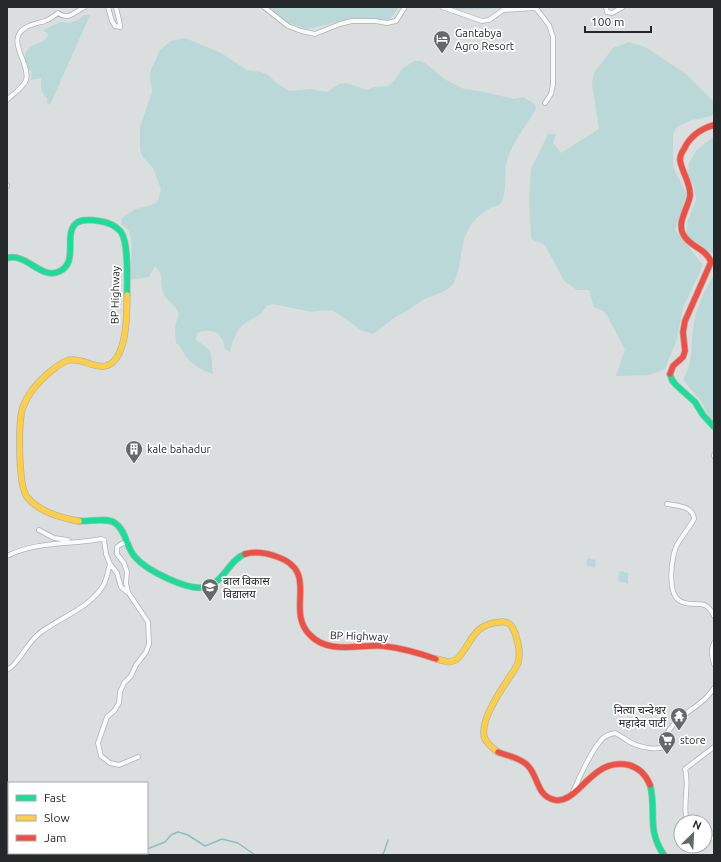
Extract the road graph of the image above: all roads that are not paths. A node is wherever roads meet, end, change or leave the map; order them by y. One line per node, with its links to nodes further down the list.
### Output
1 (85, 7): 2 (street); 11 (street)
2 (91, 7)
3 (108, 7): 4 (street)
4 (116, 7)
5 (264, 7): 6 (street)
6 (405, 7)
7 (442, 7): 10 (street)
8 (606, 7): 9 (street)
9 (623, 7)
10 (535, 8): 12 (street)
11 (7, 100)
12 (545, 103)
13 (714, 125): 15 (main road)
14 (7, 258): 19 (main road, BP Highway)
15 (714, 427)
16 (668, 504): 23 (street)
17 (39, 530): 18 (street)
18 (91, 541): 20 (street); 21 (street)
19 (128, 542): 22 (street); 32 (main road, BP Highway)
20 (7, 556)
21 (110, 564): 22 (street); 26 (street)
22 (128, 592): 31 (street)
23 (714, 616)
24 (714, 643): 25 (street)
25 (714, 664)
26 (7, 670)
27 (714, 688): 28 (street)
28 (665, 737)
29 (668, 745): 32 (street)
30 (714, 747): 33 (street)
31 (138, 757)
32 (571, 796): 34 (main road)
33 (686, 814)
34 (664, 855)

